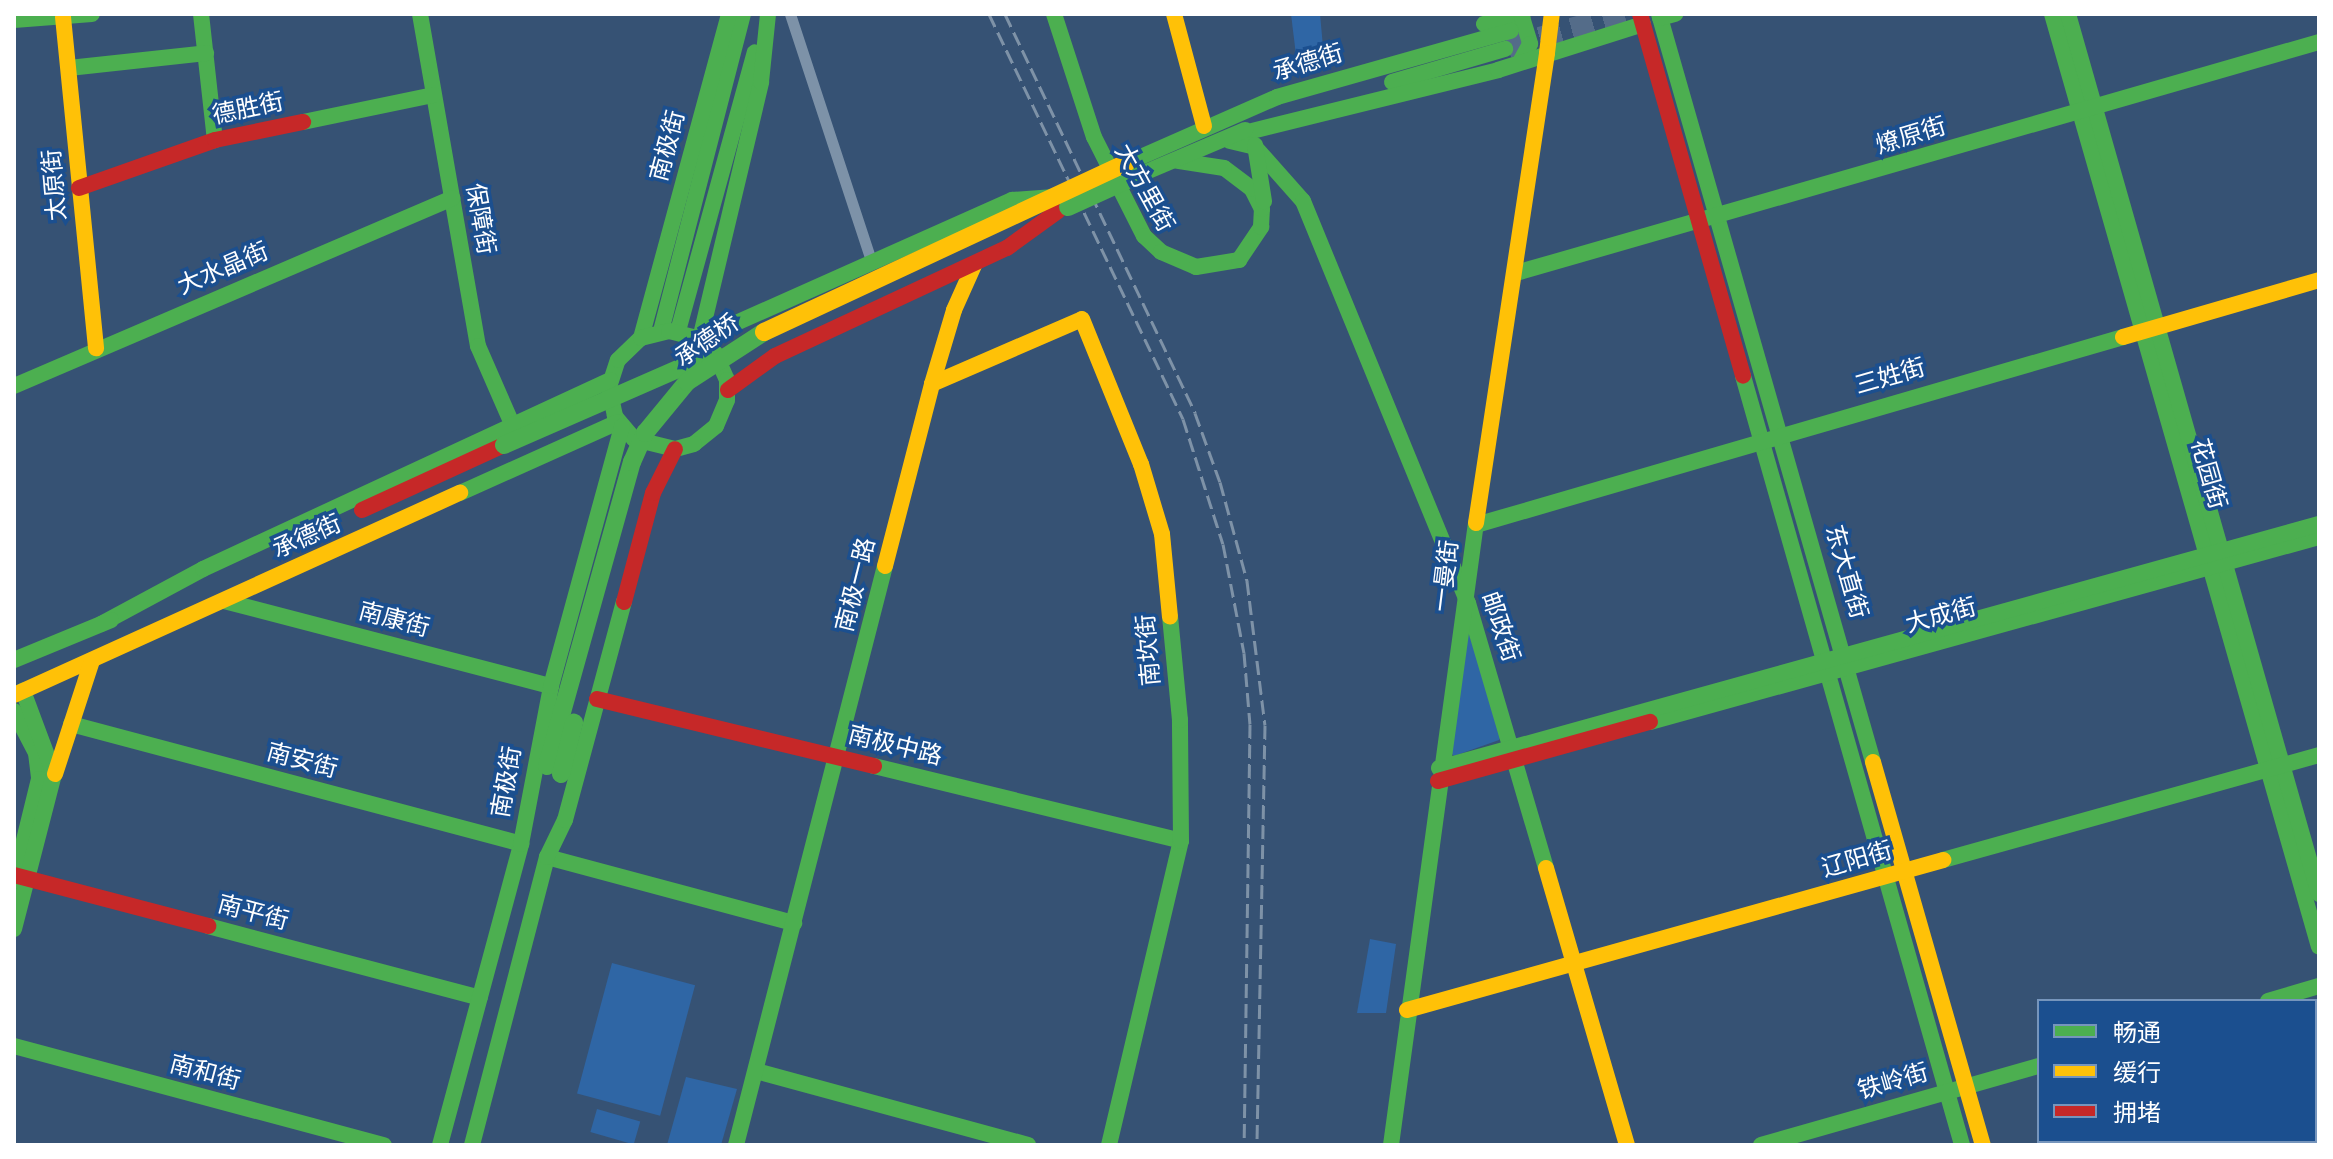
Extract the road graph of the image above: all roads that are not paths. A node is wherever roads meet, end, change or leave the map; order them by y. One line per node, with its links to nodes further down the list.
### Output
1 (92, 14): 13 (main road)
2 (201, 14): 18 (main road)
3 (420, 14): 21 (main road, 保障街)
4 (729, 14): 40 (main road, 南极街)
5 (743, 14): 38 (main road, 南极街)
6 (765, 14): 38 (main road); 41 (main road)
7 (790, 14): 33 (street)
8 (1051, 14): 26 (main road, 大方里街); 27 (main road, 大方里街)
9 (1174, 14): 23 (main road)
10 (1552, 14): 19 (main road, 一曼街)
11 (2052, 14): 22 (main road, 花园街)
12 (2068, 14): 22 (main road, 花园街)
13 (63, 17): 15 (main road); 20 (main road, 太原街)
14 (1656, 17): 19 (main road); 32 (main road, 东大直街)
15 (14, 20)
16 (1514, 34): 19 (main road); 23 (main road, 承德街); 24 (main road, 承德街); 26 (main road)
17 (2319, 42): 22 (main road, 燎原街)
18 (206, 53): 20 (main road); 25 (main road)
19 (1547, 53): 35 (main road, 一曼街)
20 (69, 68): 29 (main road, 太原街)
21 (433, 95): 25 (main road, 德胜街); 30 (main road, 保障街)
22 (2087, 109): 32 (main road, 燎原街); 37 (main road, 花园街)
23 (1204, 126): 28 (main road, 承德街)
24 (1224, 139): 26 (main road); 27 (main road, 承德街)
25 (215, 140): 29 (main road, 德胜街)
26 (1255, 140): 56 (main road, 邮政街)
27 (1169, 161): 28 (main road, 承德街)
28 (1130, 171): 31 (main road, 承德桥, bridge)
29 (79, 188): 42 (main road, 太原街)
30 (452, 198): 42 (main road, 大水晶街); 48 (main road, 保障街)
31 (1054, 204): 33 (main road); 34 (main road); 39 (main road, 承德桥, bridge); 70 (main road, 承德桥, bridge)
32 (1711, 220): 35 (main road, 燎原街); 49 (main road, 东大直街)
33 (873, 263): 41 (main road)
34 (975, 263): 44 (main road, 南极一路); 46 (main road)
35 (1516, 273): 52 (main road, 一曼街)
36 (2319, 280): 37 (main road, 三姓街)
37 (2150, 328): 49 (main road, 三姓街); 54 (main road, 花园街)
38 (670, 331): 40 (main road); 41 (main road)
39 (765, 331): 57 (main road, bridge); 70 (main road, 承德桥, bridge)
40 (641, 338): 43 (main road)
41 (700, 339): 46 (main road)
42 (96, 348): 45 (main road, 大水晶街)
43 (610, 380): 47 (main road); 48 (main road)
44 (932, 384): 68 (main road, 南极一路); 73 (main road, 南坎街)
45 (14, 386)
46 (728, 390): 50 (main road)
47 (620, 424): 50 (main road); 55 (main road, 承德街); 62 (main road, 南极街)
48 (513, 426): 57 (main road)
49 (1772, 436): 52 (main road, 三姓街); 60 (main road, 东大直街); 61 (main road, 东大直街)
50 (675, 449): 64 (main road)
51 (2319, 524): 54 (main road, 大成街)
52 (1476, 525): 56 (main road, 一曼街)
53 (2319, 537): 54 (main road, 大成街)
54 (2216, 559): 60 (main road, 大成街); 69 (main road, 花园街)
55 (224, 601): 59 (main road, 承德街); 62 (main road, 南康街)
56 (1468, 603): 66 (main road, 邮政街); 71 (main road, 一曼街)
57 (101, 624): 58 (main road)
58 (14, 660)
59 (92, 661): 63 (main road, 承德街); 65 (main road)
60 (1846, 661): 61 (main road, 大成街); 76 (main road, 东大直街)
61 (1828, 667): 66 (main road, 大成街); 77 (main road, 东大直街)
62 (551, 686): 74 (main road, 南极街)
63 (16, 696): 72 (main road); 78 (main road)
64 (597, 699): 68 (main road, 南极中路); 75 (main road)
65 (71, 724): 72 (main road); 74 (main road, 南安街)
66 (1516, 753): 71 (main road, 大成街); 83 (main road, 邮政街)
67 (2319, 755): 69 (main road, 辽阳街)
68 (837, 756): 73 (main road, 南极中路); 80 (main road, 南极一路)
69 (2275, 767): 76 (main road, 辽阳街); 79 (main road, 花园街); 82 (main road, 花园街)
70 (554, 770): 74 (main road); 75 (main road)
71 (1439, 774): 87 (main road, 一曼街)
72 (51, 787): 78 (main road)
73 (1181, 841): 98 (main road, 南坎街)
74 (521, 844): 85 (main road, 南极街)
75 (547, 857): 80 (main road); 95 (main road)
76 (1906, 871): 77 (main road, 辽阳街); 91 (main road, 东大直街)
77 (1887, 876): 83 (main road, 辽阳街); 92 (main road, 东大直街)
78 (18, 877): 81 (main road); 85 (main road, 南平街)
79 (2319, 894)
80 (794, 923): 90 (main road, 南极一路)
81 (14, 929)
82 (2319, 947)
83 (1576, 965): 87 (main road, 辽阳街); 100 (main road, 邮政街)
84 (2319, 986): 86 (main road)
85 (480, 998): 94 (main road, 南极街)
86 (2275, 999)
87 (1407, 1010): 99 (main road, 一曼街)
88 (14, 1046): 93 (main road, 南和街)
89 (2037, 1067): 91 (main road, 铁岭街)
90 (756, 1071): 96 (main road, 南极一路); 97 (main road)
91 (1966, 1087): 92 (main road, 铁岭街); 103 (main road, 东大直街)
92 (1947, 1092): 101 (main road, 铁岭街); 102 (main road, 东大直街)
93 (384, 1145)
94 (440, 1145)
95 (472, 1145)
96 (736, 1145)
97 (1028, 1145)
98 (1109, 1145)
99 (1391, 1145)
100 (1627, 1145)
101 (1761, 1145)
102 (1962, 1145)
103 (1983, 1145)

